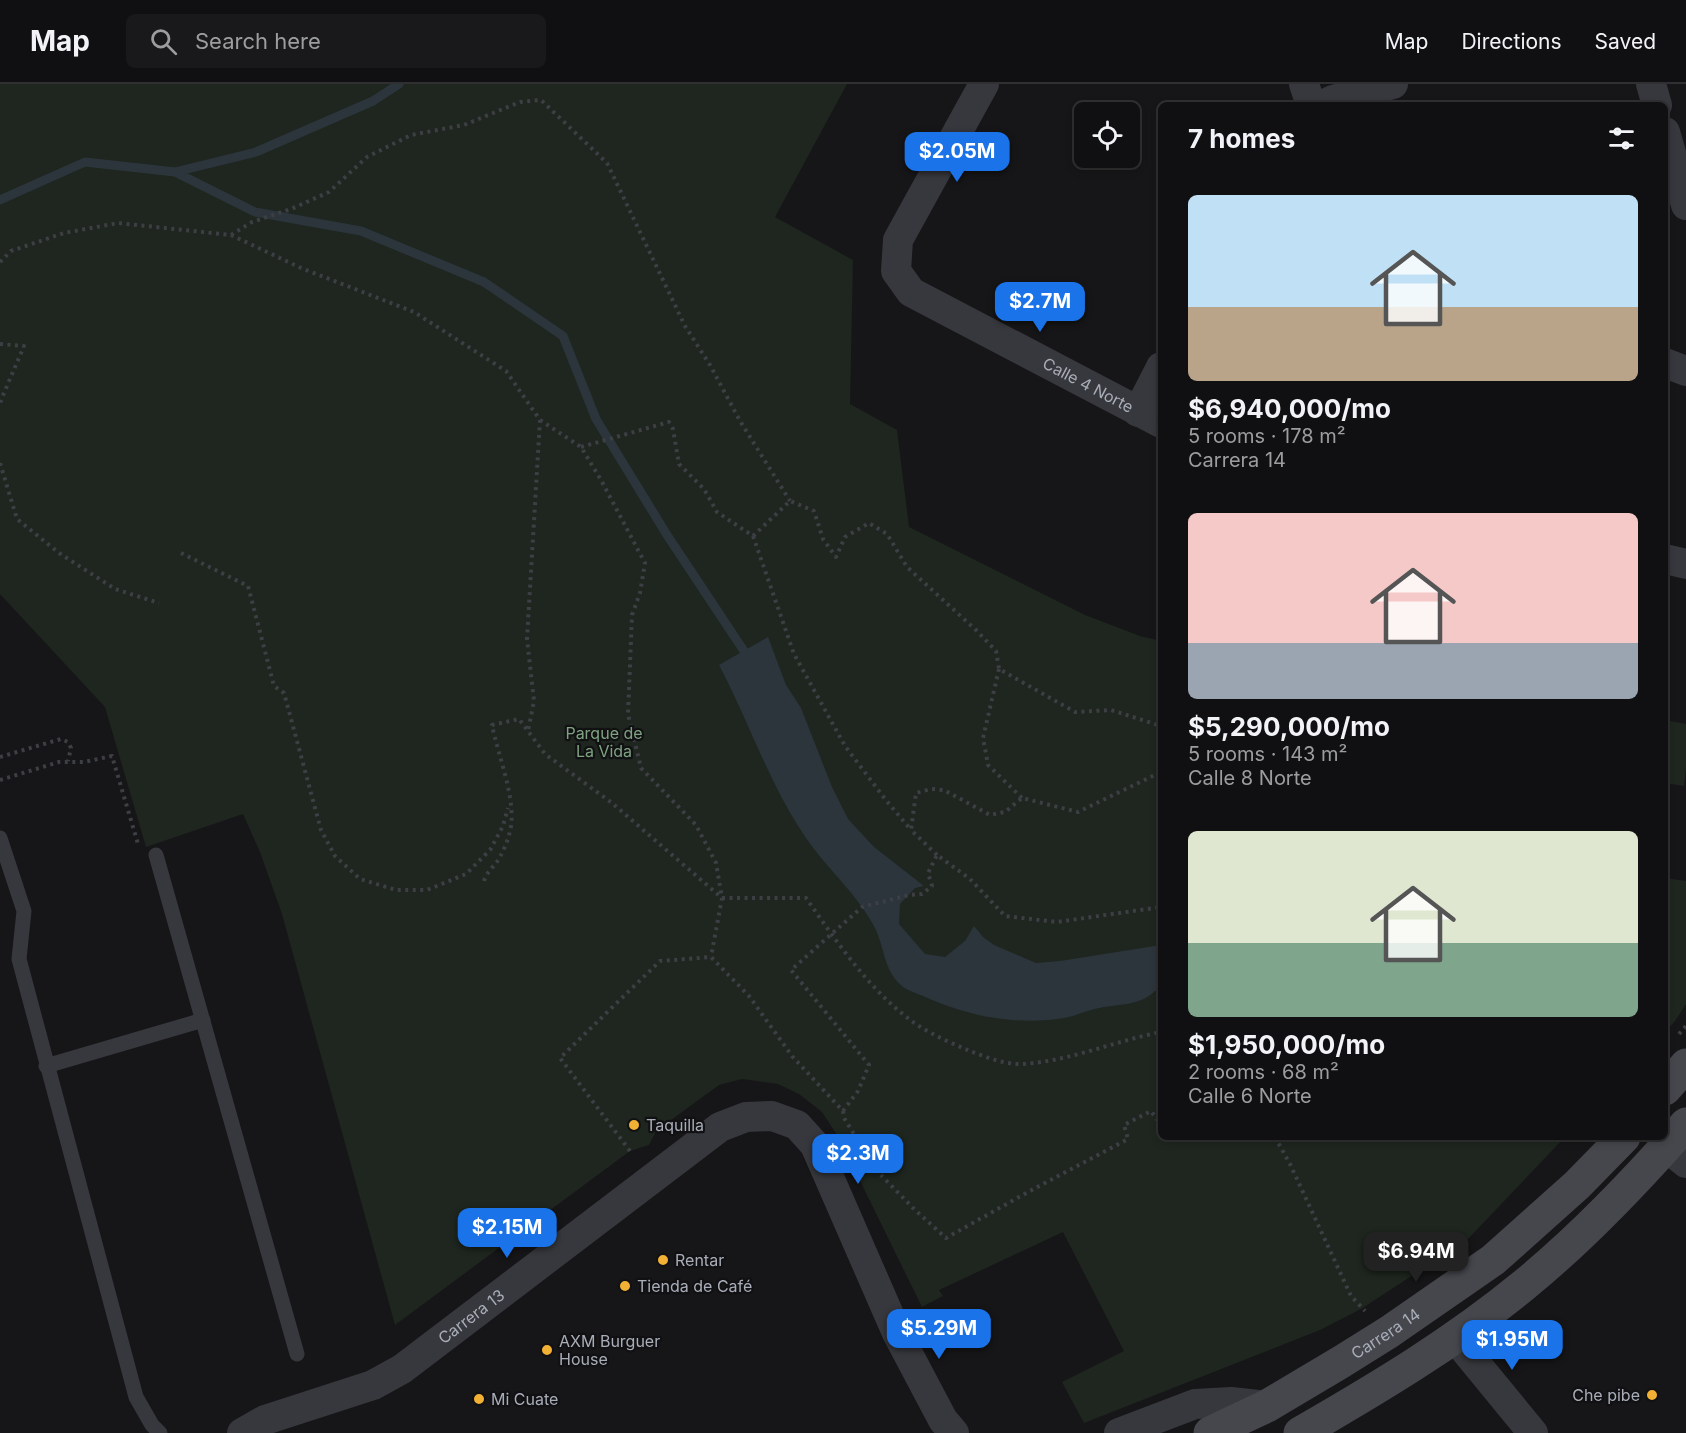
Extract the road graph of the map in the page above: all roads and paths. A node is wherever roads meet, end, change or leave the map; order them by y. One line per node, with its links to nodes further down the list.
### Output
1 (984, 84): 17 (street, Calle 4 Norte)
2 (1304, 84): 5 (street)
3 (1393, 84): 6 (street)
4 (1651, 84): 7 (street)
5 (1310, 102)
6 (1329, 102)
7 (1656, 102)
8 (1668, 142): 9 (street)
9 (1686, 205)
10 (231, 235): 11 (path); 18 (path); 21 (path)
11 (0, 262)
12 (0, 345): 16 (path)
13 (1668, 364): 14 (street)
14 (1686, 371)
15 (1158, 381): 17 (street)
16 (0, 406)
17 (1150, 418)
18 (540, 420): 19 (path); 29 (path)
19 (581, 447): 22 (path); 41 (path)
20 (0, 463): 26 (path)
21 (790, 501): 22 (path); 27 (path)
22 (753, 536): 36 (path)
23 (181, 553): 35 (path)
24 (1668, 560): 25 (street)
25 (1686, 564)
26 (159, 603)
27 (999, 669): 28 (path); 34 (path)
28 (1158, 725)
29 (528, 732): 35 (path); 41 (path)
30 (0, 757): 31 (path)
31 (68, 761): 33 (path); 38 (path)
32 (1158, 773): 34 (path)
33 (0, 780)
34 (1022, 798): 36 (path)
35 (510, 801): 40 (path)
36 (911, 830): 39 (path)
37 (1, 842): 48 (lane)
38 (156, 855): 45 (lane)
39 (937, 855): 42 (path); 43 (path)
40 (484, 880)
41 (722, 898): 43 (path); 44 (path)
42 (1158, 907)
43 (831, 934): 46 (path); 50 (path)
44 (711, 957): 50 (path); 55 (path)
45 (202, 1020): 48 (lane); 58 (lane)
46 (1158, 1033)
47 (1686, 1065): 49 (main road)
48 (46, 1066): 60 (lane)
49 (1668, 1086)
50 (843, 1111): 51 (path)
51 (1158, 1121)
52 (1277, 1140): 56 (path)
53 (1621, 1140): 56 (main road, Carrera 14)
54 (1679, 1145): 57 (main road)
55 (630, 1151)
56 (1389, 1332): 59 (main road, Carrera 14)
57 (1455, 1338): 65 (main road); 66 (street)
58 (297, 1354)
59 (1267, 1406): 63 (street); 64 (main road, Carrera 14)
60 (160, 1433)
61 (242, 1433): 62 (street, Carrera 13)
62 (954, 1433)
63 (1119, 1433)
64 (1210, 1433)
65 (1300, 1433)
66 (1533, 1433)

